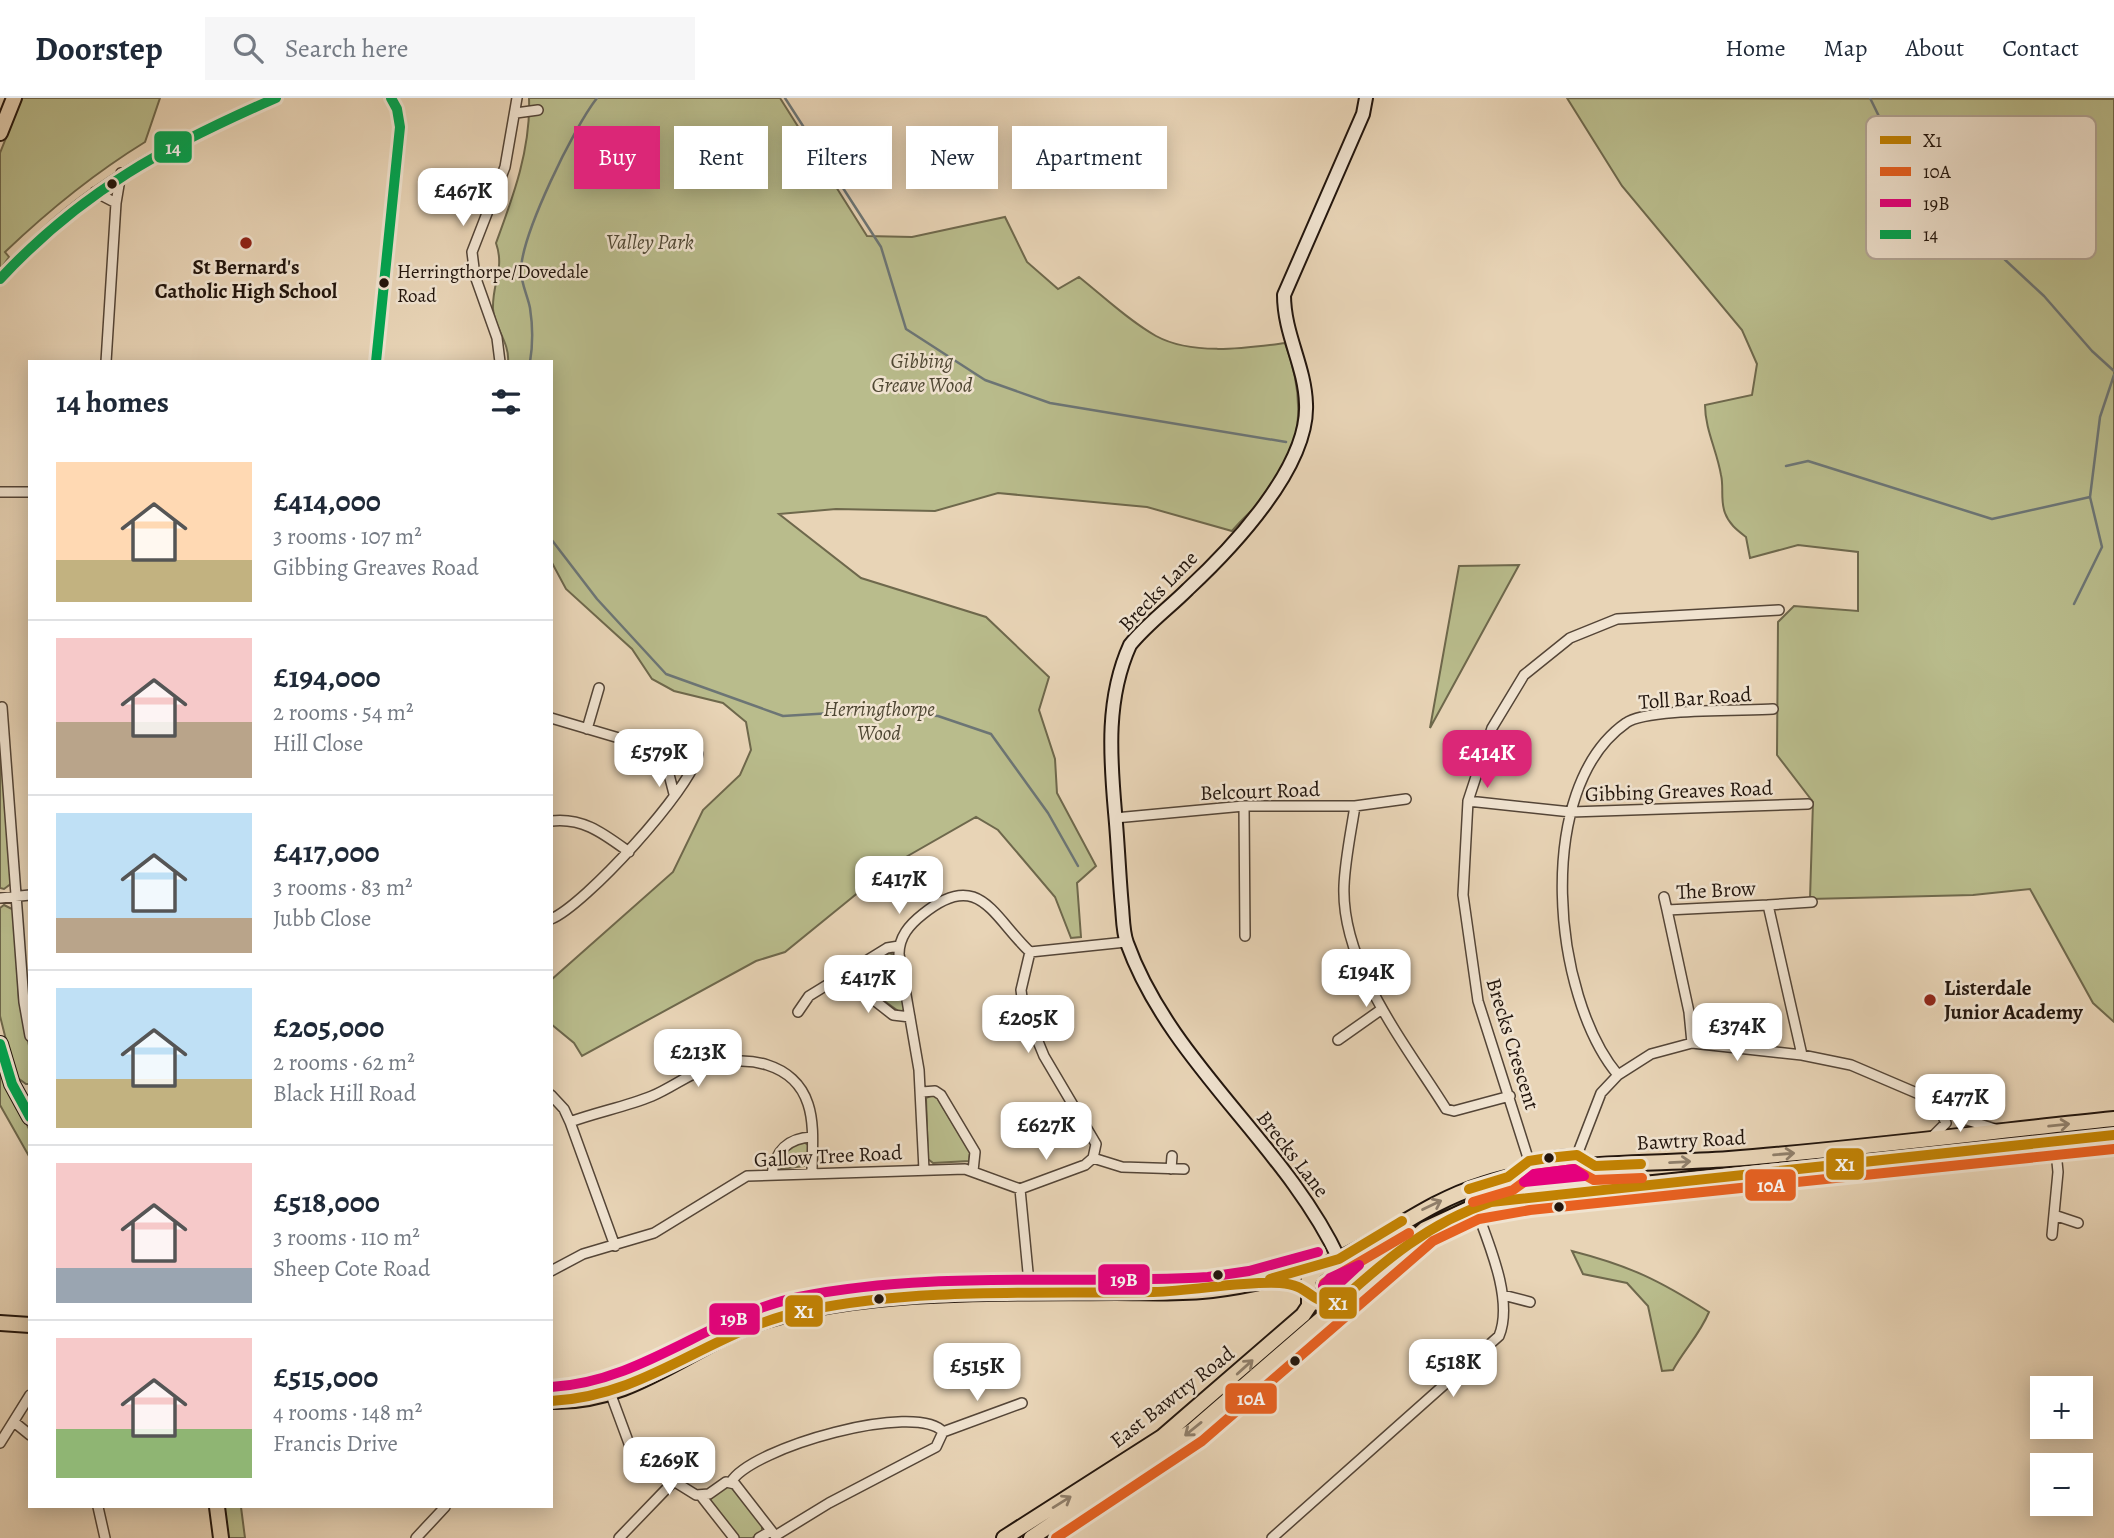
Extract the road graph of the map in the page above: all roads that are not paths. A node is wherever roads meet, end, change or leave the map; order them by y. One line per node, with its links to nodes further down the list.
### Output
1 (14, 98): 8 (main road)
2 (276, 98): 9 (street)
3 (517, 98): 7 (street)
4 (1366, 98): 32 (street, Brecks Lane)
5 (394, 99): 14 (street)
6 (538, 110): 7 (street)
7 (516, 113): 15 (street)
8 (0, 133)
9 (121, 173): 10 (street); 11 (street)
10 (94, 192): 11 (street); 12 (street)
11 (116, 203): 13 (street)
12 (0, 279)
13 (106, 360)
14 (376, 360)
15 (500, 360)
16 (0, 492): 17 (street)
17 (28, 492)
18 (1779, 610): 27 (street, Brecks Crescent)
19 (599, 688): 23 (street)
20 (2, 707): 36 (street)
21 (1773, 709): 31 (street, Toll Bar Road)
22 (553, 719): 23 (street)
23 (587, 729): 24 (street)
24 (663, 751): 25 (street); 25 (street)
25 (674, 794): 34 (street)
26 (1406, 799): 30 (street, Belcourt Road)
27 (1468, 801): 31 (street, Gibbing Greaves Road); 59 (street, Brecks Crescent)
28 (1808, 804): 31 (street, Gibbing Greaves Road)
29 (1244, 806): 30 (street, Belcourt Road); 32 (street, Belcourt Road); 43 (street)
30 (1355, 806): 48 (street)
31 (1571, 812): 56 (street, Toll Bar Road)
32 (1115, 818): 44 (street, Brecks Lane)
33 (553, 821): 34 (street)
34 (629, 852): 42 (street)
35 (28, 895): 36 (street)
36 (16, 896): 38 (street); 51 (street)
37 (1664, 897): 41 (street, The Brow)
38 (0, 898)
39 (1812, 902): 40 (street, The Brow)
40 (1768, 905): 41 (street, The Brow); 55 (street, The Brow)
41 (1667, 910): 53 (street, The Brow)
42 (553, 918)
43 (1245, 936)
44 (1126, 942): 46 (street); 88 (street, Brecks Lane)
45 (899, 946): 46 (street); 47 (street); 50 (street)
46 (1030, 951): 71 (street)
47 (842, 975): 49 (street); 50 (street)
48 (1382, 1009): 52 (street); 59 (street)
49 (798, 1012)
50 (910, 1017): 57 (street)
51 (28, 1025)
52 (1339, 1040)
53 (1692, 1043): 55 (street); 56 (street)
54 (0, 1044): 58 (main road)
55 (1802, 1055): 61 (street)
56 (1618, 1075): 69 (street)
57 (922, 1092): 76 (street); 77 (street)
58 (24, 1093)
59 (1510, 1096): 72 (street, Brecks Crescent)
60 (553, 1097): 63 (street)
61 (1933, 1100): 64 (street); 67 (street)
62 (2114, 1119): 64 (main road, Bawtry Road, one-way to 62)
63 (570, 1122): 66 (street); 87 (street)
64 (2003, 1131): 67 (main road, Bawtry Road)
65 (2114, 1135): 68 (main road, Bawtry Road)
66 (812, 1137): 78 (street); 79 (street)
67 (1924, 1140): 73 (main road, Bawtry Road, one-way to 67)
68 (2055, 1142): 81 (main road, Bawtry Road); 84 (street)
69 (1577, 1155): 72 (street); 73 (street)
70 (1172, 1156): 74 (street)
71 (1093, 1158): 74 (street); 82 (street)
72 (1530, 1161): 80 (street)
73 (1596, 1166): 80 (main road, Bawtry Road); 81 (main road)
74 (1171, 1169): 75 (street)
75 (1184, 1169)
76 (924, 1170): 77 (street, Gallow Tree Road); 78 (street, Gallow Tree Road)
77 (973, 1171): 82 (street, Gallow Tree Road)
78 (812, 1173): 79 (street, Gallow Tree Road)
79 (772, 1174): 87 (street, Gallow Tree Road)
80 (1508, 1177): 88 (main road, Bawtry Road, one-way to 80)
81 (1603, 1188): 83 (main road, Bawtry Road)
82 (1020, 1189): 94 (street)
83 (1475, 1206): 91 (main road, Bawtry Road); 95 (street)
84 (2054, 1215): 85 (street); 86 (street)
85 (2078, 1223)
86 (2052, 1235)
87 (615, 1246): 90 (street, Gallow Tree Road)
88 (1346, 1256): 89 (main road, Bawtry Road); 91 (main road)
89 (1322, 1266): 92 (main road, Bawtry Road); 93 (main road)
90 (553, 1270)
91 (1370, 1274): 97 (main road, Bawtry Road)
92 (1255, 1283): 93 (main road); 94 (main road)
93 (1309, 1291): 97 (main road); 121 (main road, East Bawtry Road, one-way to 93)
94 (1030, 1293): 100 (main road)
95 (1503, 1294): 96 (street); 123 (street)
96 (1530, 1302)
97 (1337, 1304): 122 (main road, East Bawtry Road, one-way to 122)
98 (0, 1323): 99 (main road)
99 (28, 1325)
100 (611, 1395): 102 (main road); 108 (street)
101 (28, 1398): 104 (street)
102 (553, 1401)
103 (1022, 1403): 105 (street)
104 (14, 1422): 106 (street); 107 (street)
105 (943, 1432): 109 (street); 114 (street)
106 (28, 1433)
107 (0, 1443)
108 (673, 1482): 110 (street); 118 (street)
109 (732, 1482): 110 (street); 114 (street)
110 (701, 1496): 119 (street)
111 (98, 1508): 115 (street)
112 (217, 1508): 116 (main road)
113 (443, 1508): 117 (street)
114 (774, 1535): 120 (street)
115 (102, 1538)
116 (221, 1538)
117 (416, 1538)
118 (619, 1538)
119 (734, 1538)
120 (759, 1538)
121 (1004, 1538)
122 (1031, 1538)
123 (1272, 1538)

